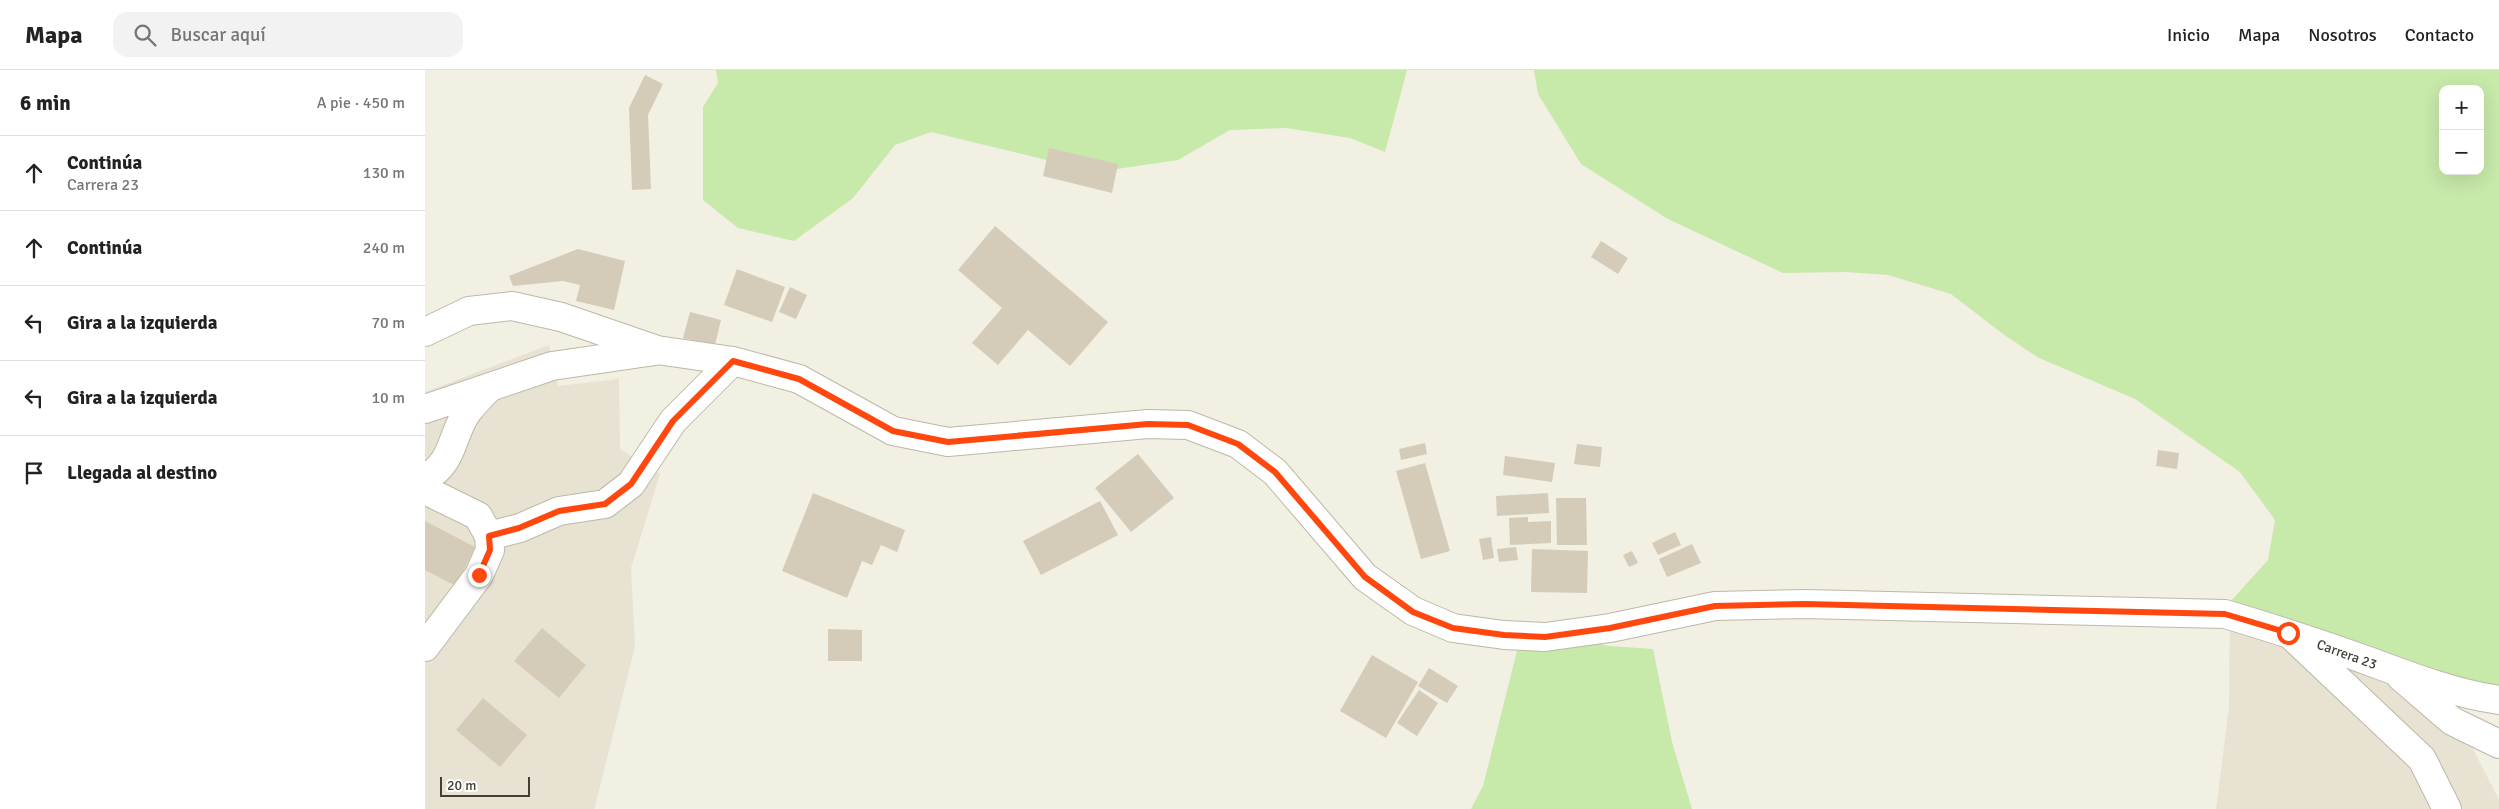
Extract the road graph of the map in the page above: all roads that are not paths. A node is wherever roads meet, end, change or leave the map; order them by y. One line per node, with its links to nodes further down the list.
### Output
1 (425, 332): 2 (street)
2 (657, 350): 3 (street, Carrera 23); 4 (street)
3 (733, 361): 9 (street); 10 (street, Carrera 23)
4 (489, 388): 5 (street); 6 (street)
5 (425, 409)
6 (452, 448): 7 (street); 9 (street)
7 (425, 478)
8 (425, 490): 9 (street)
9 (484, 526): 11 (street)
10 (2288, 633): 12 (street, Carrera 23); 15 (street)
11 (425, 647)
12 (2394, 671): 13 (street, Carrera 23); 14 (street)
13 (2499, 700)
14 (2499, 744)
15 (2447, 809)

